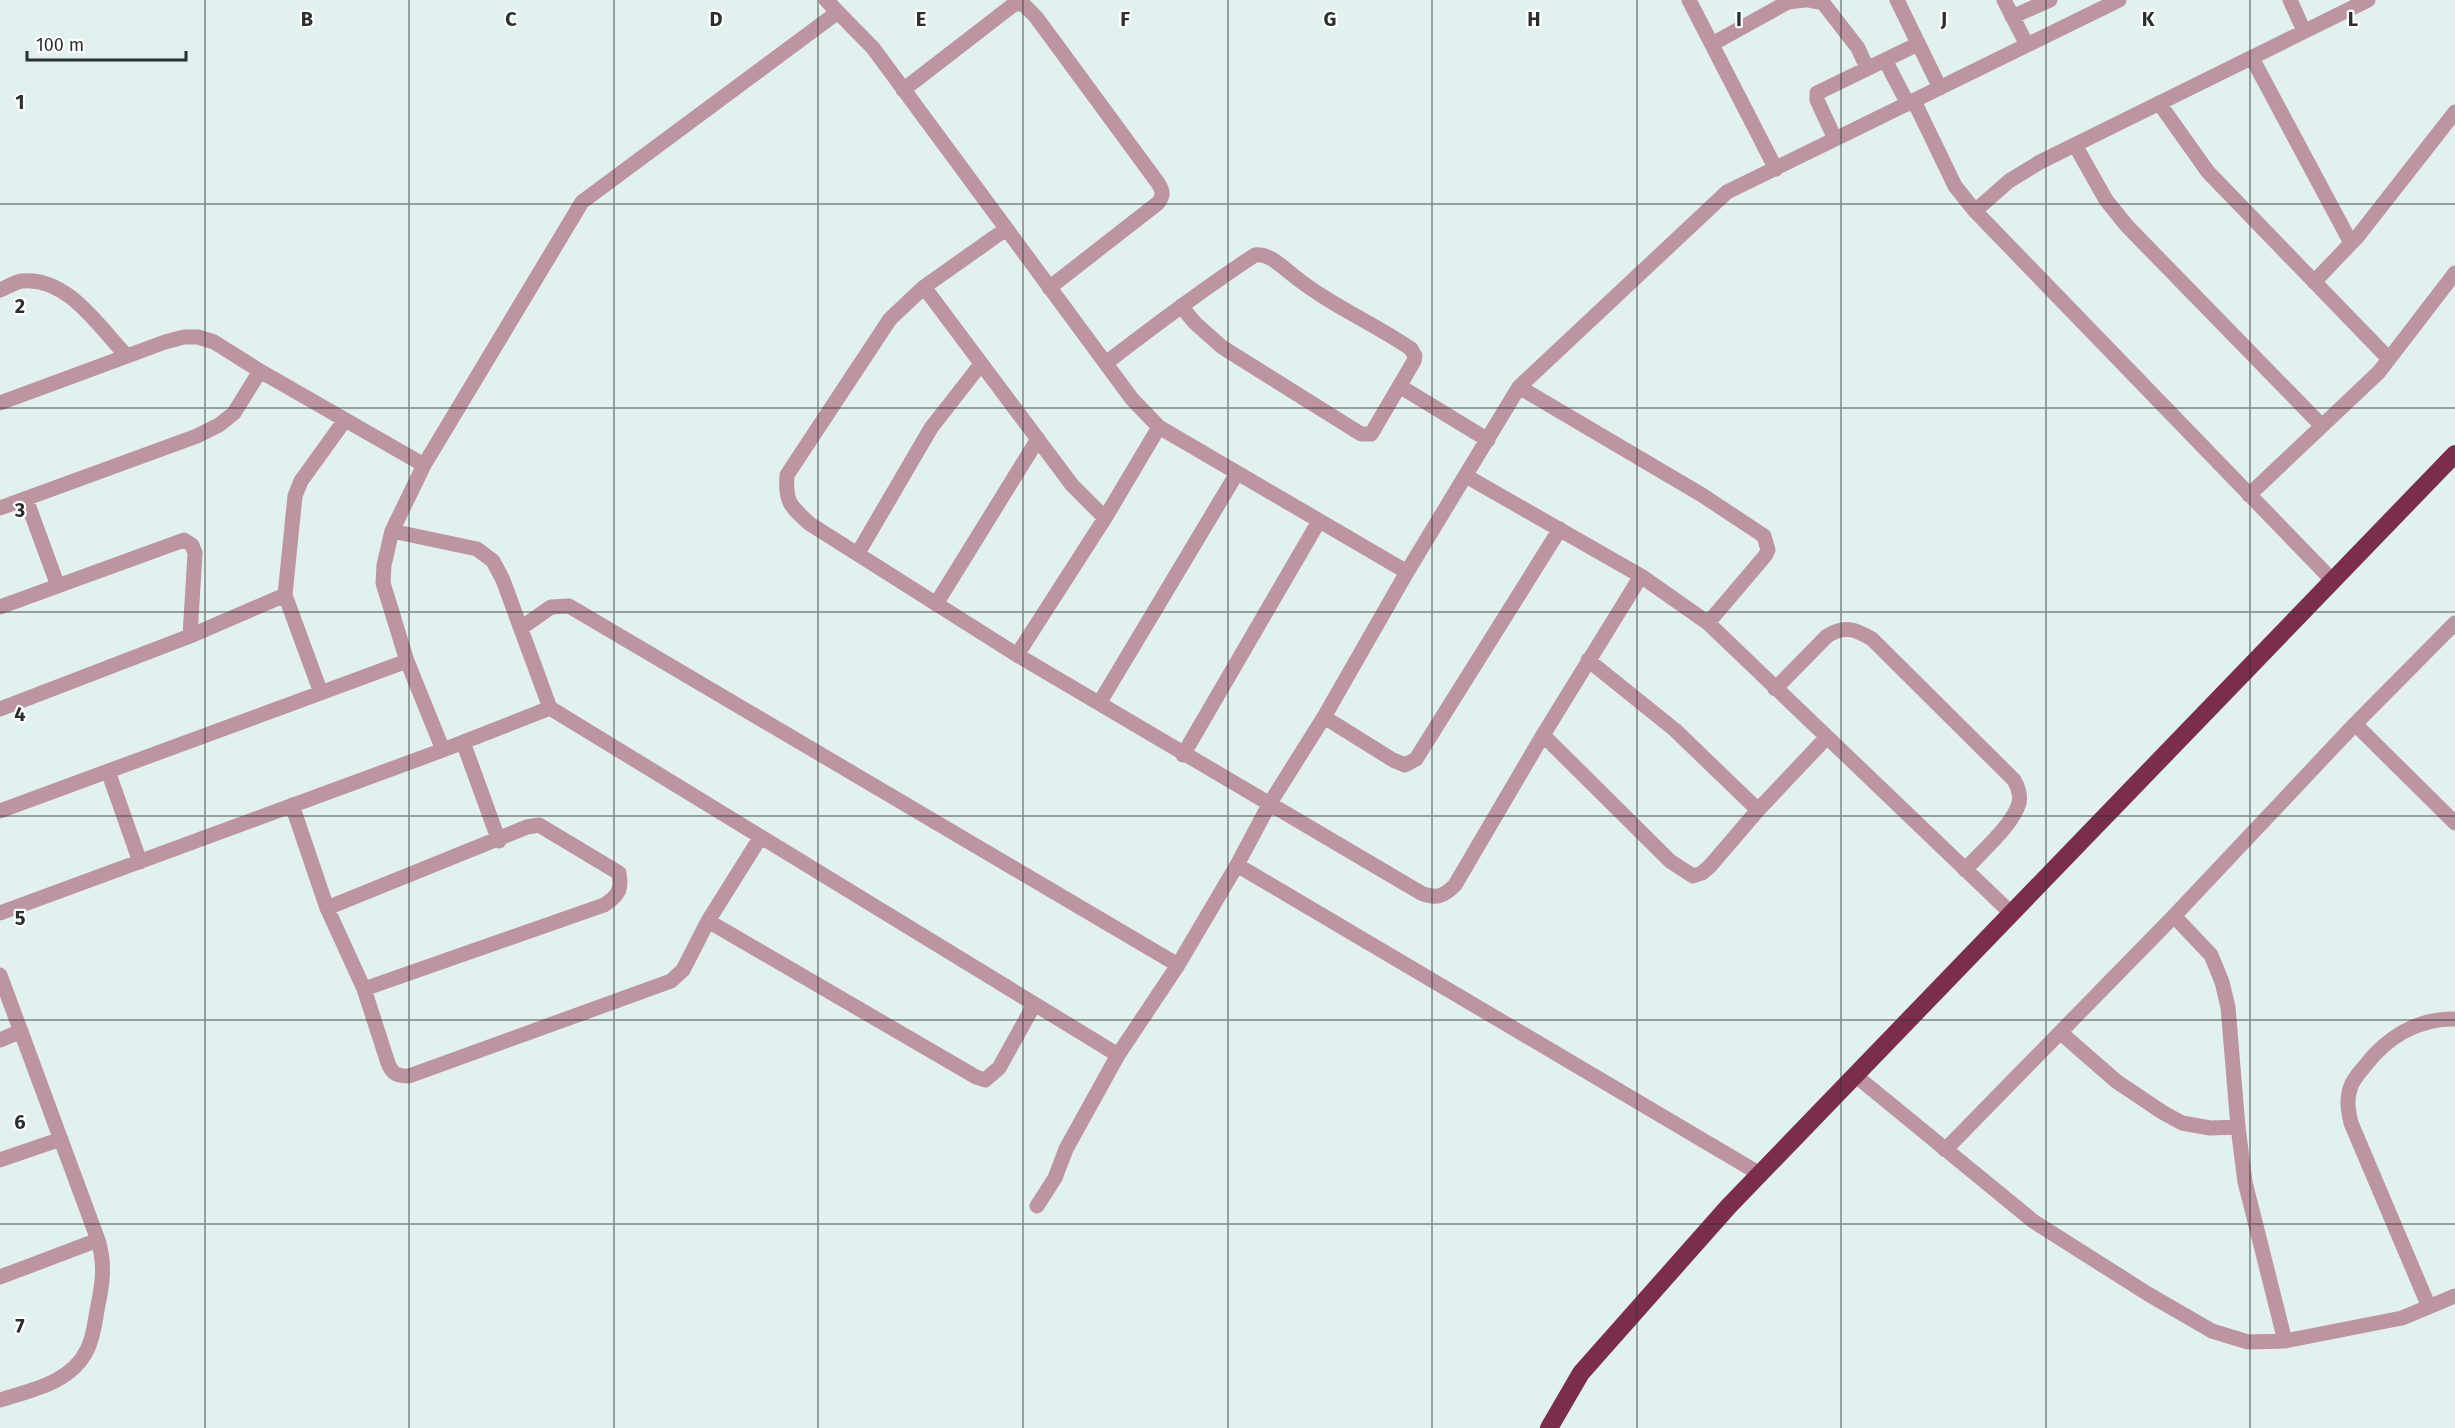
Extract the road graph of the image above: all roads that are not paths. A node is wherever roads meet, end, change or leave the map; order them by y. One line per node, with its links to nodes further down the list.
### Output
1 (826, 0): 10 (street)
2 (1689, 0): 13 (street)
3 (2004, 0): 11 (street)
4 (2050, 0): 11 (street)
5 (2119, 0): 15 (street)
6 (2290, 0): 12 (street)
7 (2368, 0): 12 (street)
8 (1814, 1): 13 (street); 18 (street)
9 (1901, 1): 14 (street)
10 (838, 12): 20 (street); 50 (street)
11 (2012, 17): 15 (street)
12 (2304, 31): 16 (street)
13 (1712, 44): 26 (street)
14 (1918, 44): 17 (street); 19 (street)
15 (2027, 45): 19 (street)
16 (2252, 58): 22 (street); 29 (street)
17 (1885, 60): 18 (street); 21 (street)
18 (1867, 68): 24 (street)
19 (1940, 88): 21 (street)
20 (903, 90): 28 (street); 33 (street)
21 (1911, 102): 24 (street); 27 (street)
22 (2160, 103): 25 (street); 31 (street)
23 (2455, 112): 29 (street)
24 (1835, 139): 26 (street)
25 (2075, 145): 27 (street); 45 (street)
26 (1776, 169): 42 (street)
27 (1975, 211): 53 (street)
28 (1006, 229): 32 (street); 33 (street)
29 (2351, 243): 31 (street)
30 (2455, 273): 37 (street)
31 (2314, 282): 37 (street)
32 (924, 287): 39 (street); 60 (street)
33 (1049, 288): 38 (street)
34 (0, 290): 36 (street)
35 (1181, 306): 38 (street); 41 (street); 41 (street)
36 (126, 356): 40 (street); 43 (street)
37 (2389, 359): 45 (street)
38 (1106, 363): 46 (street)
39 (981, 364): 47 (street); 60 (street)
40 (260, 371): 44 (street); 54 (street)
41 (1401, 387): 48 (street)
42 (1519, 387): 48 (street); 68 (street)
43 (0, 403)
44 (345, 420): 50 (street); 65 (street)
45 (2322, 426): 53 (street)
46 (1159, 428): 51 (street); 56 (street)
47 (1038, 439): 56 (street); 66 (street)
48 (1488, 440): 52 (street)
49 (2455, 454): 63 (highway)
50 (424, 465): 59 (street)
51 (1237, 473): 57 (street); 77 (street)
52 (1466, 477): 58 (street); 61 (street)
53 (2249, 495): 63 (street)
54 (26, 499): 55 (street); 64 (street)
55 (0, 508)
56 (1105, 518): 72 (street)
57 (1319, 521): 61 (street); 86 (street)
58 (1560, 529): 62 (street); 80 (street)
59 (392, 531): 70 (street); 74 (street)
60 (858, 553): 66 (street)
61 (1407, 572): 80 (street)
62 (1641, 576): 68 (street); 73 (street)
63 (2332, 581): 100 (highway)
64 (58, 586): 67 (street); 71 (street)
65 (285, 596): 71 (street); 76 (street)
66 (936, 604): 72 (street)
67 (0, 607)
68 (1708, 623): 75 (street)
69 (2455, 623): 81 (street)
70 (521, 628): 78 (street); 103 (street)
71 (190, 636): 79 (street)
72 (1017, 655): 77 (street)
73 (1588, 660): 82 (street); 90 (street)
74 (407, 661): 76 (street); 85 (street)
75 (1775, 689): 83 (street); 97 (street)
76 (321, 693): 87 (street)
77 (1100, 702): 86 (street)
78 (550, 708): 84 (street); 93 (street)
79 (0, 709)
80 (1324, 717): 88 (street)
81 (2355, 724): 92 (street); 101 (street)
82 (1543, 735): 88 (street); 90 (street)
83 (1827, 737): 90 (street); 97 (street)
84 (463, 741): 85 (street); 94 (street)
85 (443, 750): 89 (street)
86 (1183, 755): 88 (street)
87 (108, 771): 91 (street); 95 (street)
88 (1270, 803): 96 (street)
89 (292, 805): 95 (street); 98 (street)
90 (1758, 810)
91 (0, 811)
92 (2455, 823)
93 (760, 838): 102 (street); 106 (street)
94 (499, 840): 98 (street); 105 (street)
95 (140, 862): 99 (street)
96 (1237, 865): 103 (street); 117 (street)
97 (1965, 870): 100 (street)
98 (327, 908): 105 (street)
99 (0, 913)
100 (2012, 914): 112 (highway)
101 (2174, 916): 109 (street); 113 (street)
102 (708, 921): 105 (street); 106 (street)
103 (1178, 964): 111 (street)
104 (0, 975): 108 (street)
105 (364, 989)
106 (1034, 1005): 111 (street)
107 (2455, 1019): 122 (street)
108 (21, 1031): 110 (street); 114 (street)
109 (2061, 1033): 113 (street); 115 (street)
110 (0, 1040)
111 (1118, 1055): 118 (street)
112 (1856, 1076): 115 (street); 117 (highway)
113 (2238, 1127): 123 (street)
114 (61, 1139): 116 (street); 119 (street)
115 (1945, 1149): 123 (street)
116 (0, 1160)
117 (1760, 1174): 125 (highway)
118 (1037, 1206)
119 (98, 1240): 120 (street); 124 (street)
120 (0, 1277)
121 (2455, 1296): 122 (street)
122 (2429, 1306): 123 (street)
123 (2285, 1341)
124 (0, 1400)
125 (1549, 1428)

